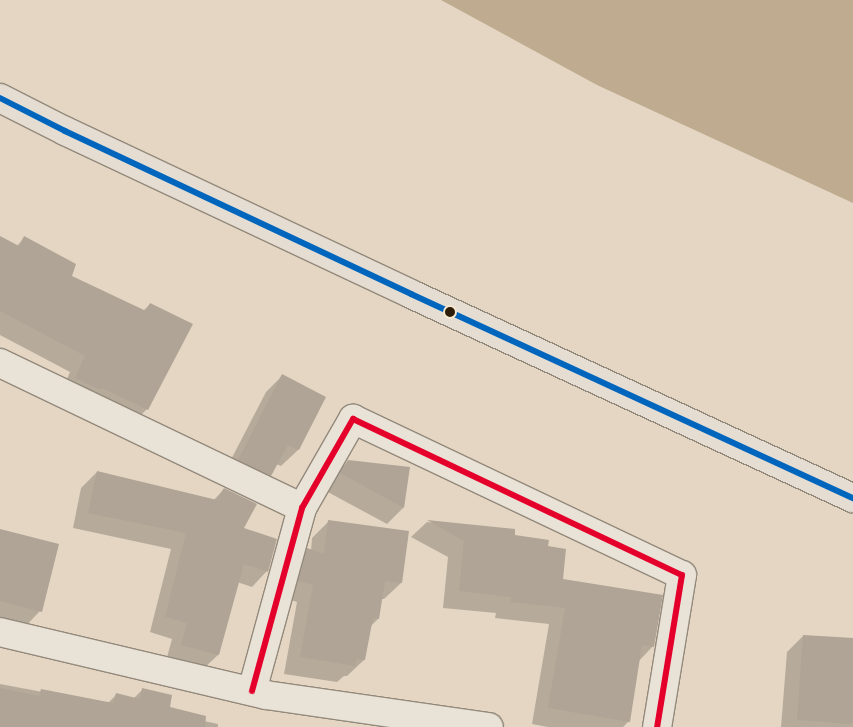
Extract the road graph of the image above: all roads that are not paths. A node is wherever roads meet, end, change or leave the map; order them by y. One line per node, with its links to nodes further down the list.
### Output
1 (0, 98): 3 (highway)
2 (0, 363): 4 (street)
3 (853, 498)
4 (302, 508): 6 (street); 8 (street)
5 (0, 632): 6 (street)
6 (252, 691): 7 (street)
7 (489, 727)
8 (656, 727)

